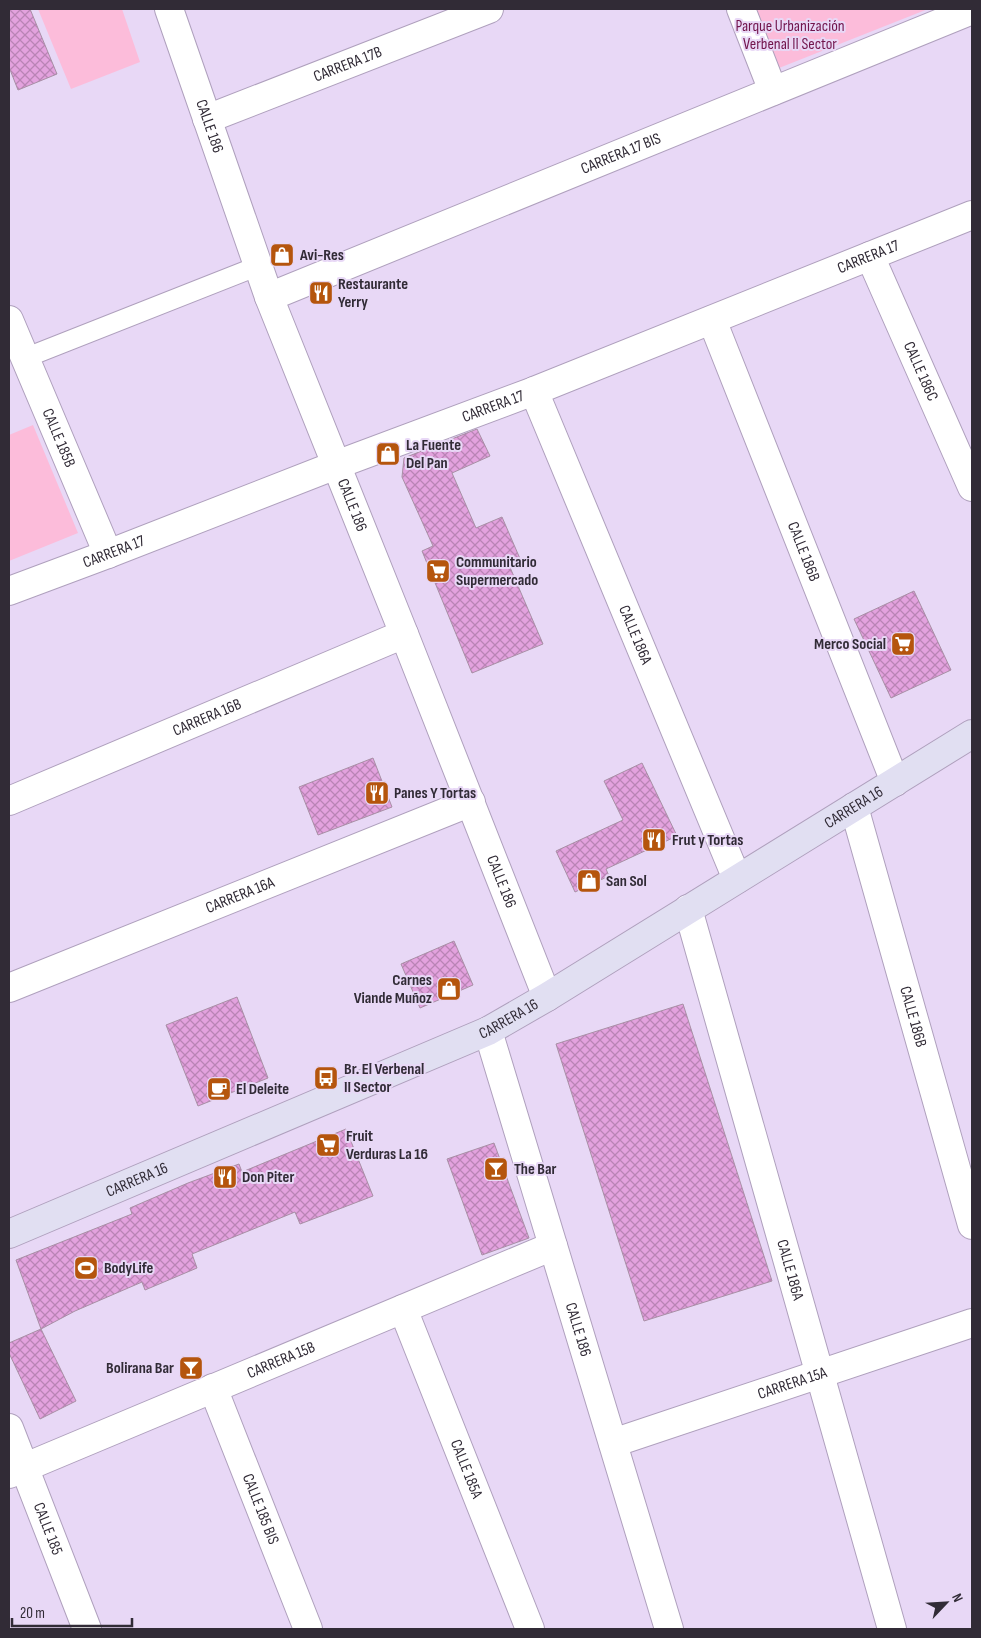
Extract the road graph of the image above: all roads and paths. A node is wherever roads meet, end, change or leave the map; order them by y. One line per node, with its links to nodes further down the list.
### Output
1 (169, 9): 6 (street, CALLE 186)
2 (489, 9): 6 (street, CARRERA 17B)
3 (741, 9): 5 (street)
4 (972, 10): 5 (street, CARRERA 17 BIS)
5 (773, 91): 10 (street, CARRERA 17 BIS)
6 (207, 119): 9 (street, CALLE 186)
7 (972, 215): 8 (street, CARRERA 17)
8 (870, 256): 12 (street, CARRERA 17); 16 (street, CALLE 186C)
9 (258, 266): 10 (street, CALLE 186); 13 (lane)
10 (269, 298): 15 (street, CALLE 186)
11 (9, 320): 13 (street, CALLE 185B)
12 (712, 320): 14 (street, CARRERA 17); 21 (street, CALLE 186B)
13 (25, 358): 17 (street, CALLE 185B)
14 (534, 391): 15 (street, CARRERA 17); 25 (street, CALLE 186A)
15 (336, 465): 17 (street, CARRERA 17); 19 (street, CALLE 186)
16 (972, 486)
17 (108, 554): 18 (street, CARRERA 17)
18 (9, 591)
19 (404, 634): 22 (street, CARRERA 16B); 23 (street, CALLE 186)
20 (972, 734): 21 (street, CARRERA 16)
21 (895, 782): 24 (street, CARRERA 16)
22 (9, 801)
23 (471, 802): 27 (street, CARRERA 16A); 28 (street, CALLE 186)
24 (854, 807): 25 (street, CARRERA 16); 30 (street, CALLE 186B)
25 (737, 879): 26 (street, CARRERA 16)
26 (688, 909): 28 (street, CARRERA 16); 35 (street, CALLE 186A)
27 (9, 988)
28 (547, 997): 29 (street, CARRERA 16)
29 (488, 1031): 31 (street, CARRERA 16); 32 (street, CALLE 186)
30 (972, 1225)
31 (9, 1234)
32 (553, 1246): 33 (street, CARRERA 15B); 38 (street, CALLE 186)
33 (403, 1309): 36 (street, CARRERA 15B); 42 (street, CALLE 185A)
34 (972, 1323): 35 (street, CARRERA 15A)
35 (820, 1374): 38 (street, CARRERA 15A); 44 (street, CALLE 186A)
36 (213, 1388): 39 (street, CARRERA 15B); 41 (street, CALLE 185 BIS)
37 (9, 1428): 39 (street, CALLE 185)
38 (613, 1443): 43 (street, CALLE 186)
39 (16, 1471): 40 (street, CALLE 185)
40 (87, 1629)
41 (308, 1629)
42 (530, 1629)
43 (669, 1629)
44 (892, 1629)

